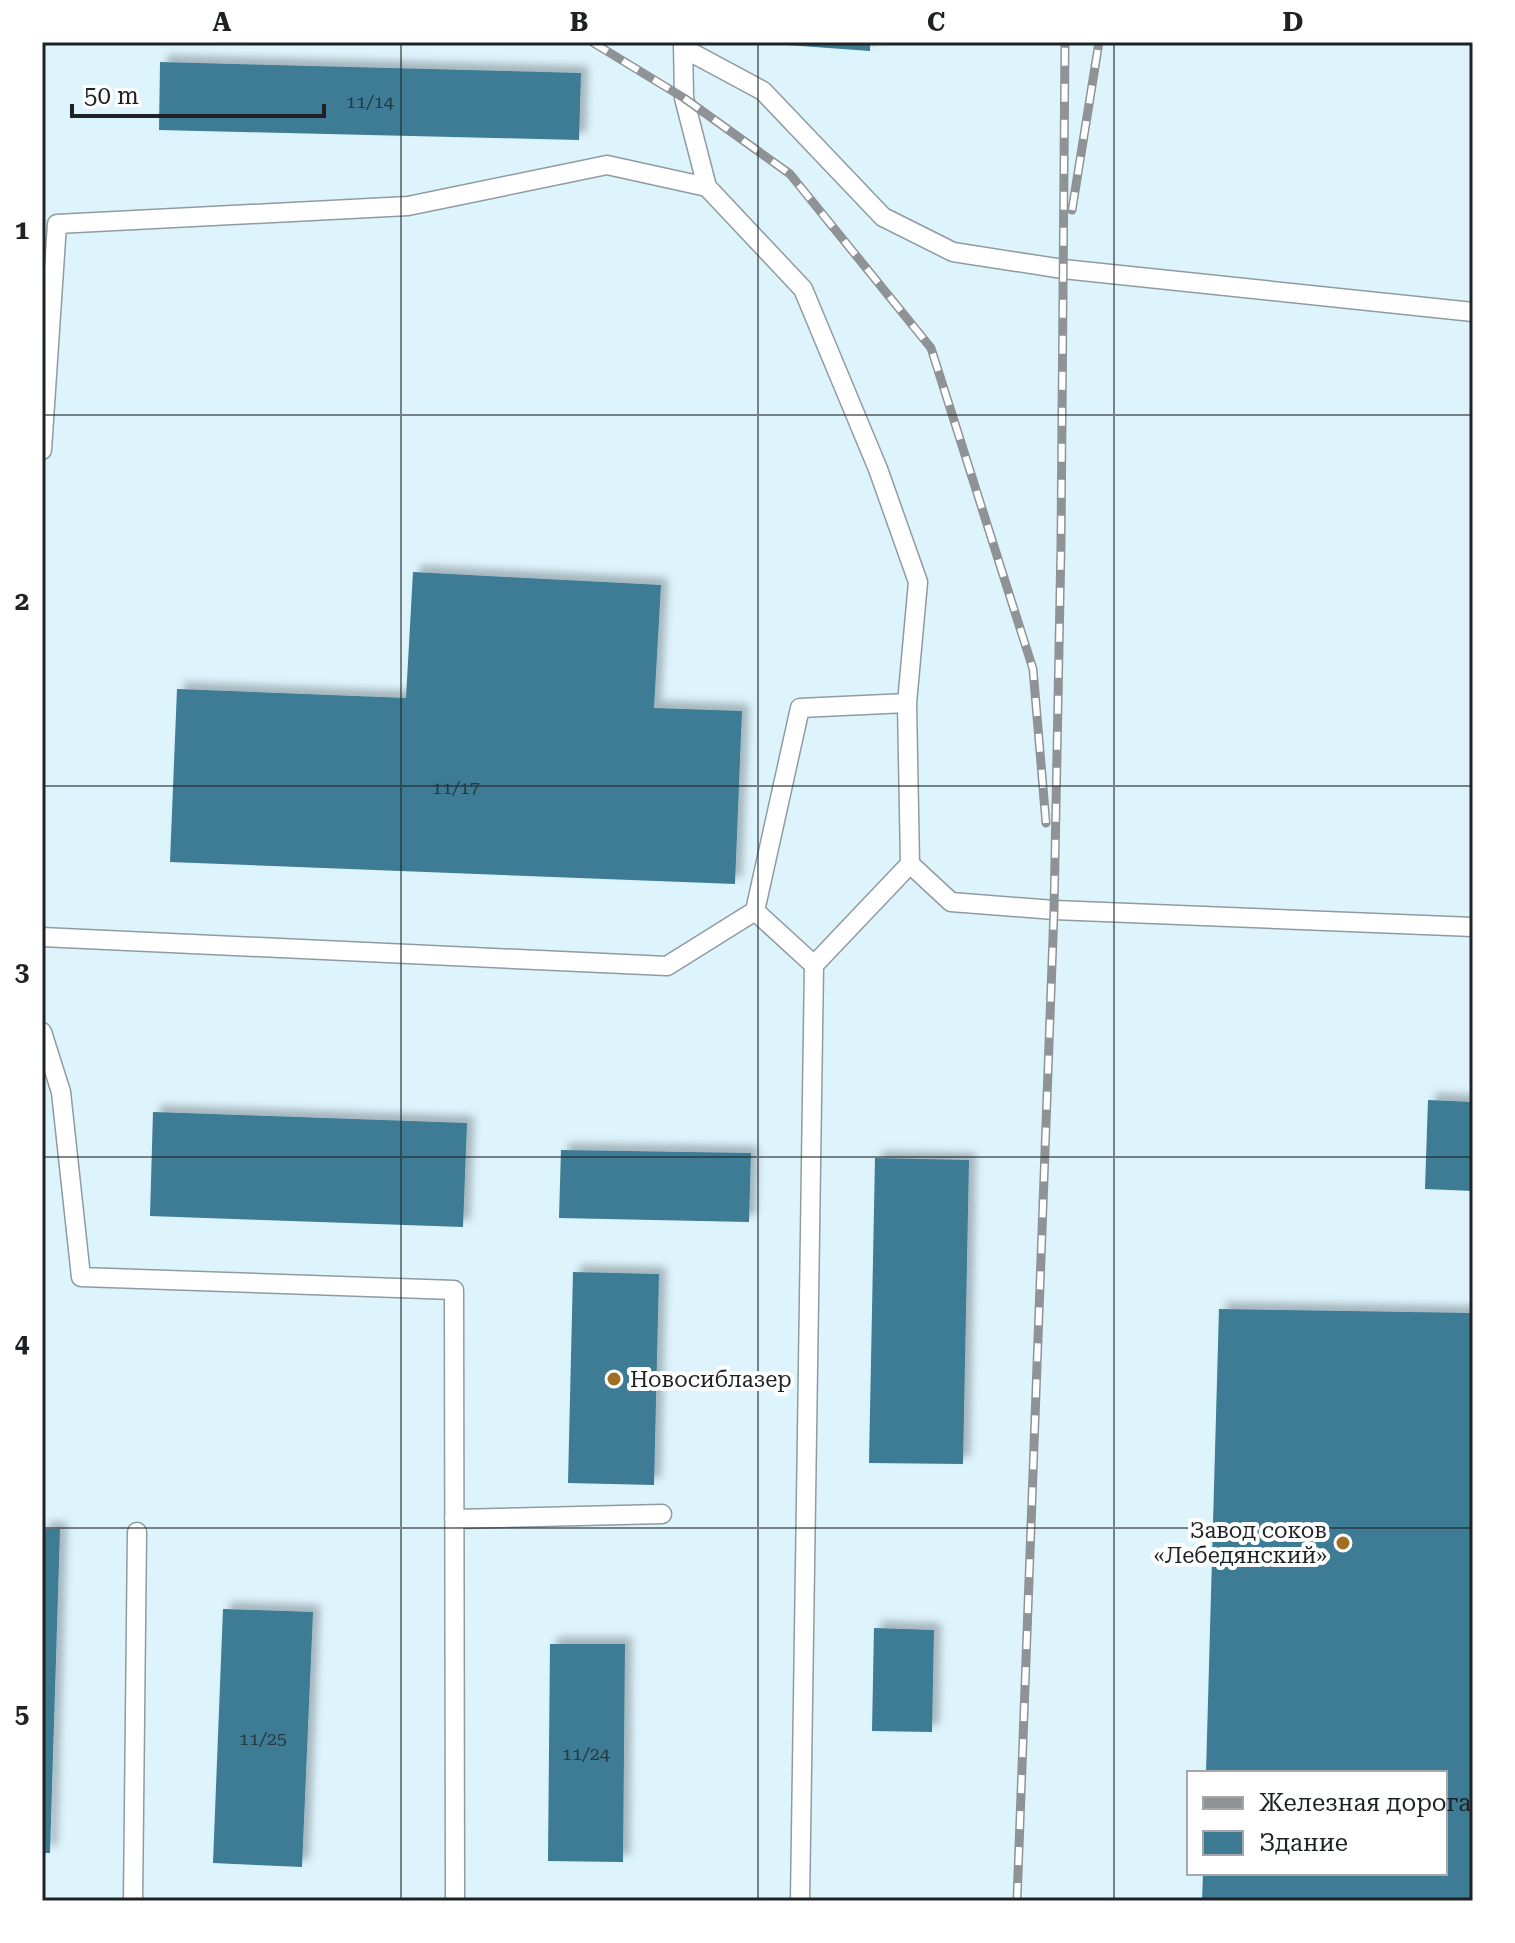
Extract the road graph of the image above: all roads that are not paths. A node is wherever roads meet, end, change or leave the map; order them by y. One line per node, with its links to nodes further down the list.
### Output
1 (683, 45): 2 (lane); 3 (lane)
2 (707, 187): 4 (lane); 5 (lane)
3 (1473, 312)
4 (42, 450)
5 (907, 703): 6 (lane); 7 (lane)
6 (910, 864): 8 (lane); 10 (lane)
7 (755, 911): 9 (lane); 10 (lane)
8 (1473, 927)
9 (42, 937)
10 (814, 965): 17 (lane)
11 (42, 1032): 13 (lane)
12 (662, 1514): 13 (lane)
13 (454, 1519): 16 (lane)
14 (137, 1532): 15 (lane)
15 (133, 1901)
16 (455, 1901)
17 (800, 1901)

